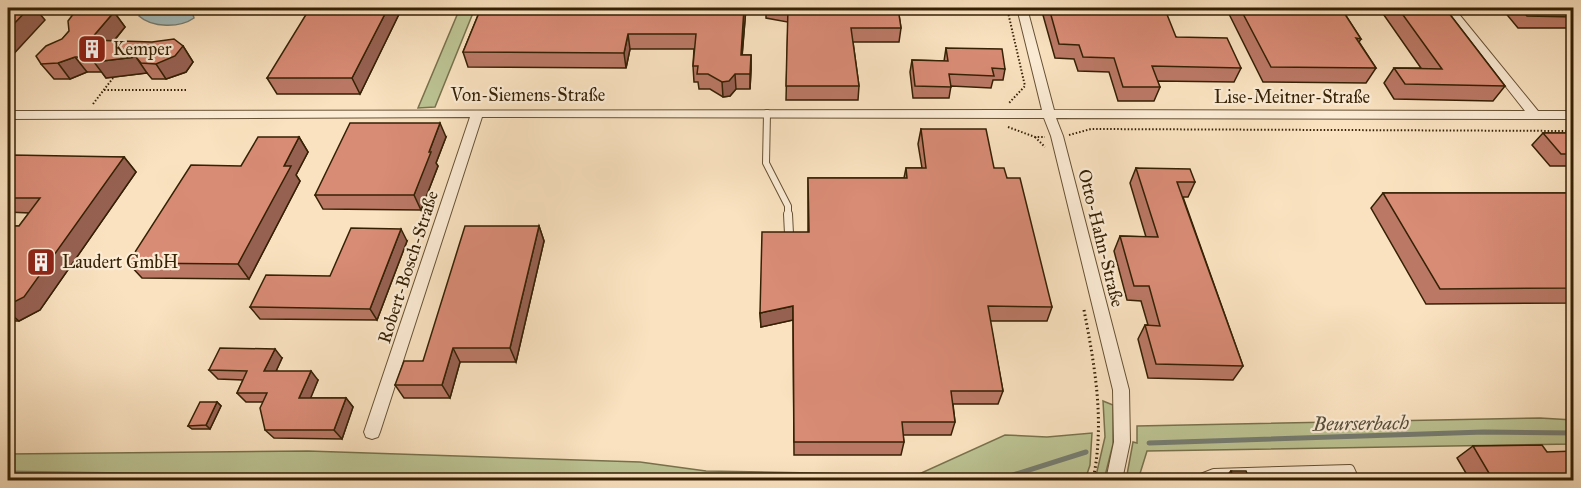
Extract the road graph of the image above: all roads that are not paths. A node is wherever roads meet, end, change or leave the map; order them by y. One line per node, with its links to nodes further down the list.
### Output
1 (1022, 8): 6 (street, Otto-Hahn-Straße)
2 (1449, 8): 7 (street)
3 (477, 112): 4 (street, Von-Siemens-Straße); 5 (street, Von-Siemens-Straße); 10 (street, Robert-Bosch-Straße)
4 (767, 113): 6 (street, Von-Siemens-Straße); 9 (lane)
5 (8, 115)
6 (1049, 115): 7 (street, Lise-Meitner-Straße); 11 (street, Otto-Hahn-Straße)
7 (1535, 115): 8 (street, Lise-Meitner-Straße)
8 (1574, 115)
9 (789, 234)
10 (372, 432)
11 (1114, 480)
12 (1196, 480): 13 (lane)
13 (1355, 480)

